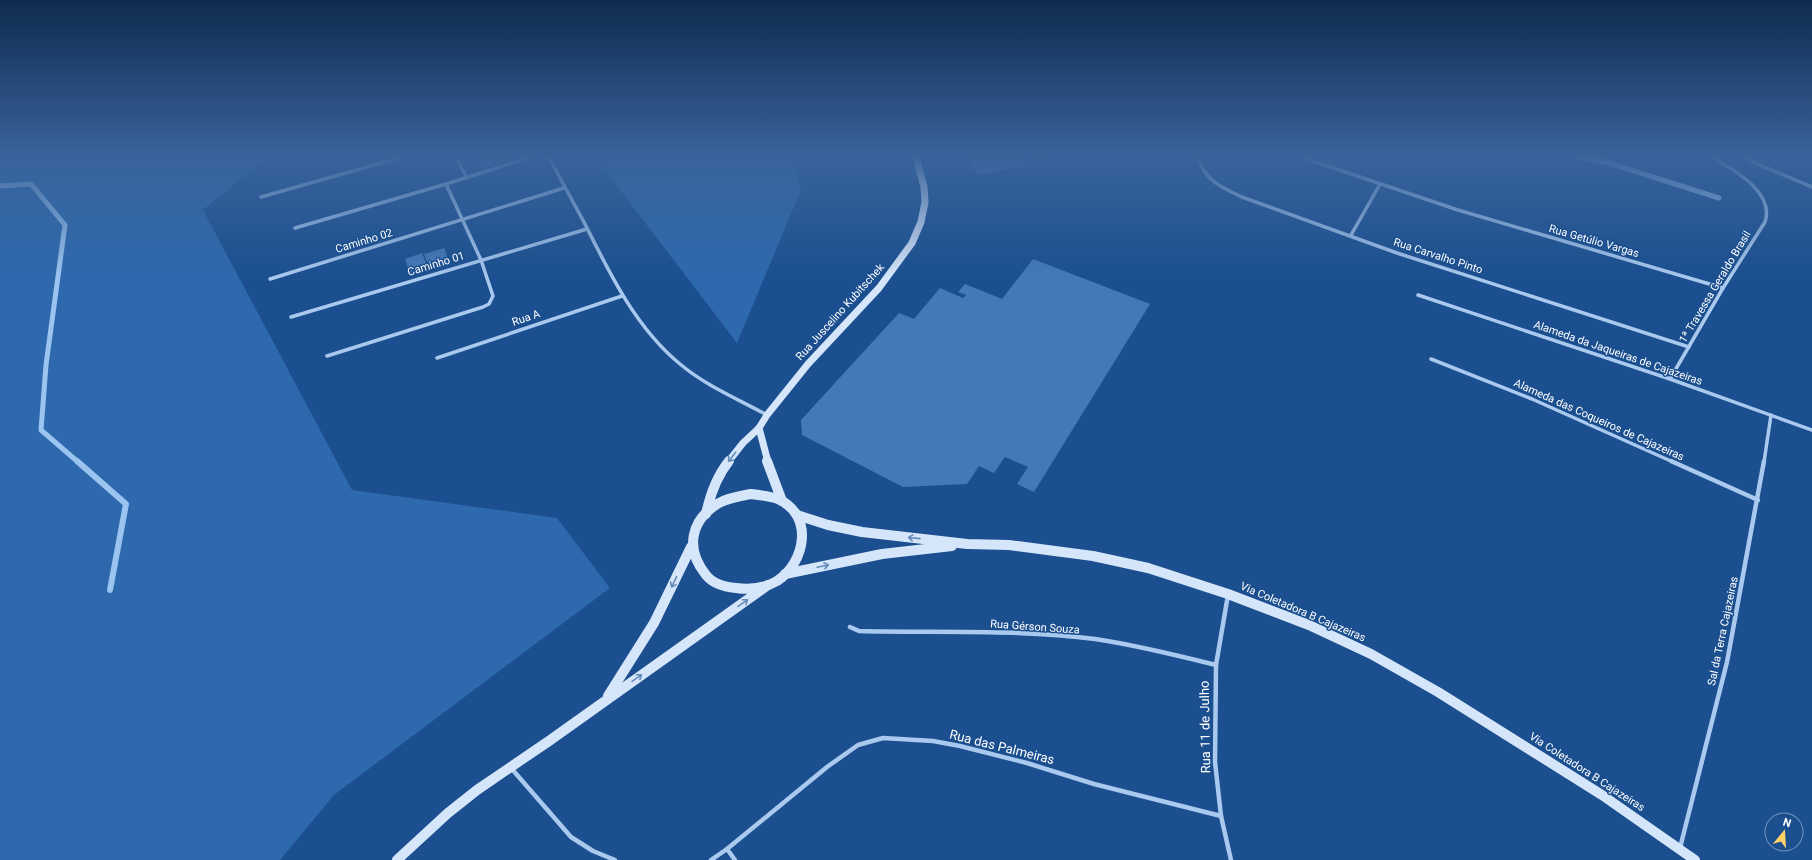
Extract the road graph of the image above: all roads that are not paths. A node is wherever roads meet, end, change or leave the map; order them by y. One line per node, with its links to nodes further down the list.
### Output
1 (401, 197): 11 (street)
2 (452, 197): 10 (street)
3 (535, 197): 10 (street, Caminho 02)
4 (569, 197): 12 (street)
5 (925, 197): 25 (main road, Rua Juscelino Kubitschek)
6 (1242, 197): 13 (street, Rua Carvalho Pinto)
7 (1373, 197): 13 (street)
8 (1413, 197): 16 (street, Rua Getúlio Vargas)
9 (1760, 197): 16 (street, 1ª Travessa Geraldo Brasil)
10 (463, 220): 14 (street); 15 (street, Caminho 02)
11 (295, 228)
12 (587, 228): 14 (street, Caminho 01); 18 (street)
13 (1351, 236): 20 (street, Rua Carvalho Pinto)
14 (481, 260): 19 (street, Caminho 01); 21 (street)
15 (270, 279)
16 (1722, 288): 20 (street, 1ª Travessa Geraldo Brasil)
17 (1418, 295): 24 (street, Alameda da Jaqueiras de Cajazeiras)
18 (622, 296): 22 (street, Rua A); 25 (street)
19 (290, 317)
20 (1689, 346): 24 (street, 1ª Travessa Geraldo Brasil)
21 (327, 356)
22 (437, 358)
23 (1431, 359): 29 (street, Alameda das Coqueiros de Cajazeiras)
24 (1670, 379): 26 (street, Alameda da Jaqueiras de Cajazeiras)
25 (766, 415): 27 (main road, Rua Juscelino Kubitschek)
26 (1770, 415): 28 (street, Alameda da Jaqueiras de Cajazeiras); 29 (street, Sal da Terra Cajazeiras)
27 (759, 428): 30 (main road); 31 (main road, Rua Juscelino Kubitschek, one-way to 31)
28 (1812, 430)
29 (1758, 500): 43 (street, Sal da Terra Cajazeiras)
30 (782, 502): 31 (main road); 32 (main road)
31 (706, 514): 34 (main road)
32 (797, 515): 33 (main road, Via Coletadora B Cajazeiras, one-way to 32); 35 (main road)
33 (967, 544): 35 (main road, Via Coletadora B Cajazeiras, one-way to 33); 37 (main road, Via Coletadora B Cajazeiras)
34 (691, 547): 36 (main road); 40 (main road, one-way to 40)
35 (785, 574): 36 (main road)
36 (768, 585): 40 (main road, one-way to 36)
37 (1228, 594): 39 (street, Rua 11 de Julho); 43 (main road, Via Coletadora B Cajazeiras)
38 (850, 627): 39 (street, Rua Gérson Souza)
39 (1216, 665): 42 (street, Rua 11 de Julho)
40 (605, 700): 41 (main road)
41 (510, 768): 45 (main road); 46 (street)
42 (1220, 816): 44 (street, Rua das Palmeiras); 49 (street, Rua 11 de Julho)
43 (1680, 848): 50 (main road, Via Coletadora B Cajazeiras)
44 (727, 849): 47 (street, Rua das Palmeiras); 48 (street)
45 (397, 860)
46 (615, 860)
47 (711, 860)
48 (735, 860)
49 (1231, 860)
50 (1695, 860)

